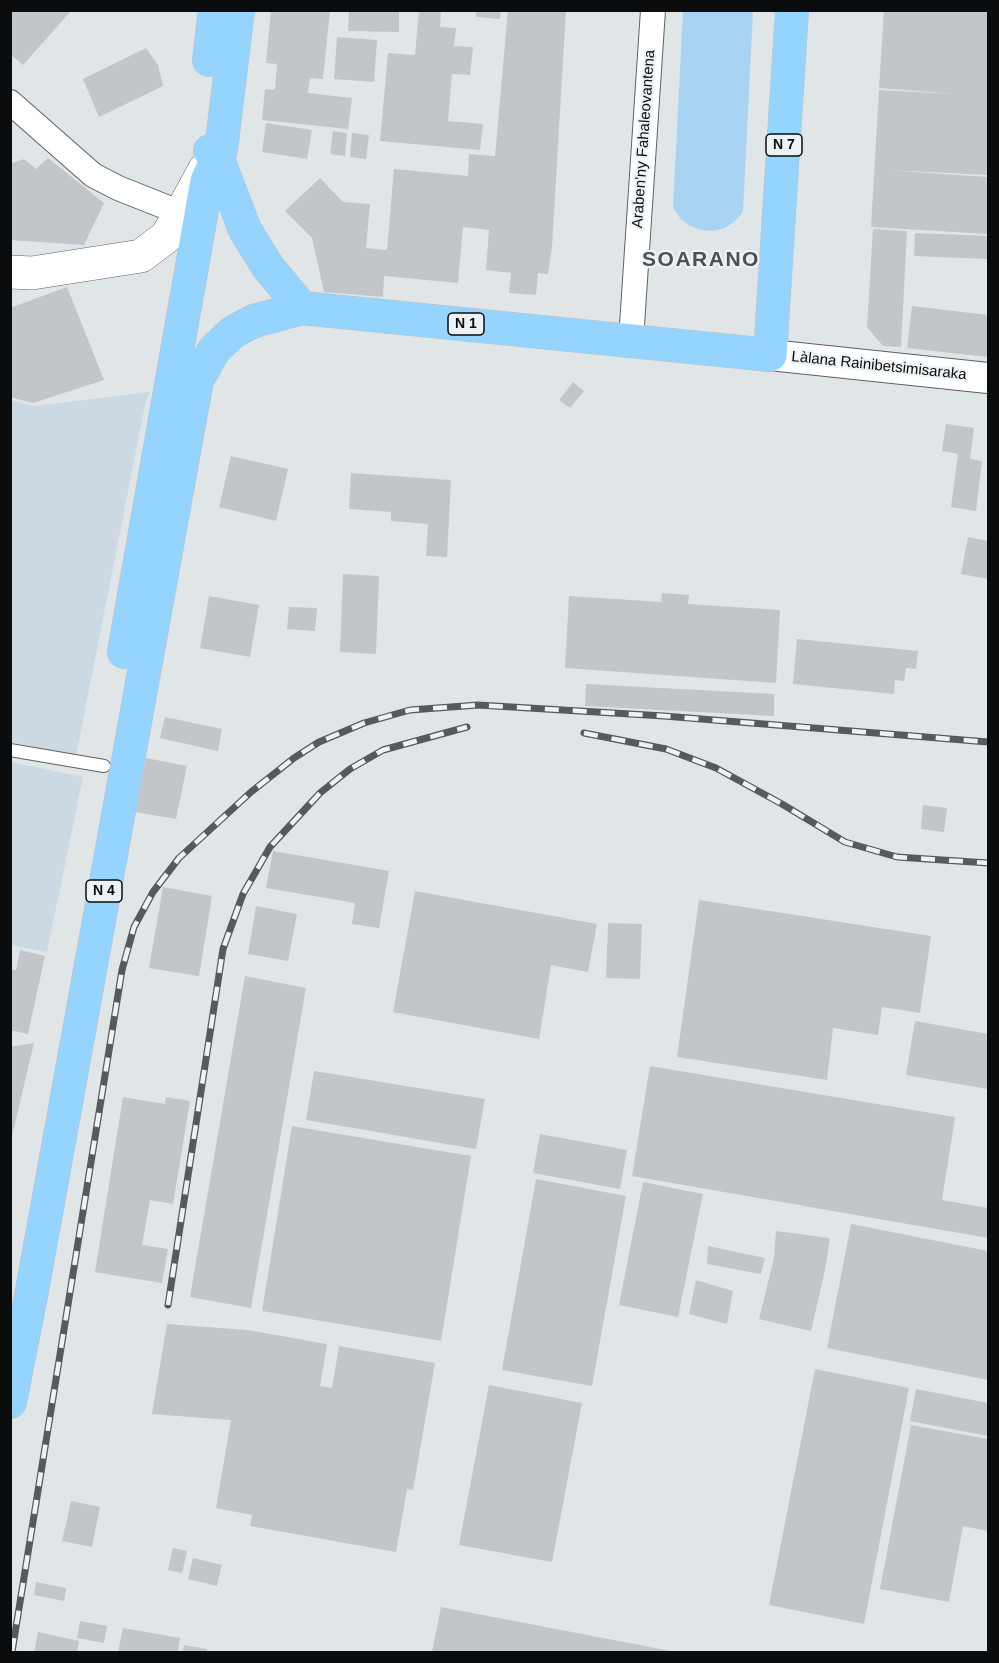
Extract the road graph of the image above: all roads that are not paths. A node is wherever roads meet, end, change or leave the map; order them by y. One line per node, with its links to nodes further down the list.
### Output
1 (215, 10): 6 (main road)
2 (238, 10): 6 (main road)
3 (653, 10): 10 (street, Araben'ny Fahaleovantena)
4 (792, 10): 11 (main road, N 7)
5 (10, 102): 7 (street)
6 (208, 162): 7 (main road); 9 (main road); 15 (main road, N 4)
7 (181, 213): 8 (main road)
8 (10, 272)
9 (302, 308): 10 (main road, N 1); 13 (main road, N 1)
10 (631, 340): 11 (main road, N 1)
11 (770, 355): 12 (street, Làlana Rainibetsimisaraka)
12 (988, 378)
13 (197, 380): 16 (main road, N 4)
14 (10, 750): 15 (lane)
15 (104, 766): 16 (main road, N 4)
16 (16, 1295): 17 (main road, N 4)
17 (10, 1402)

